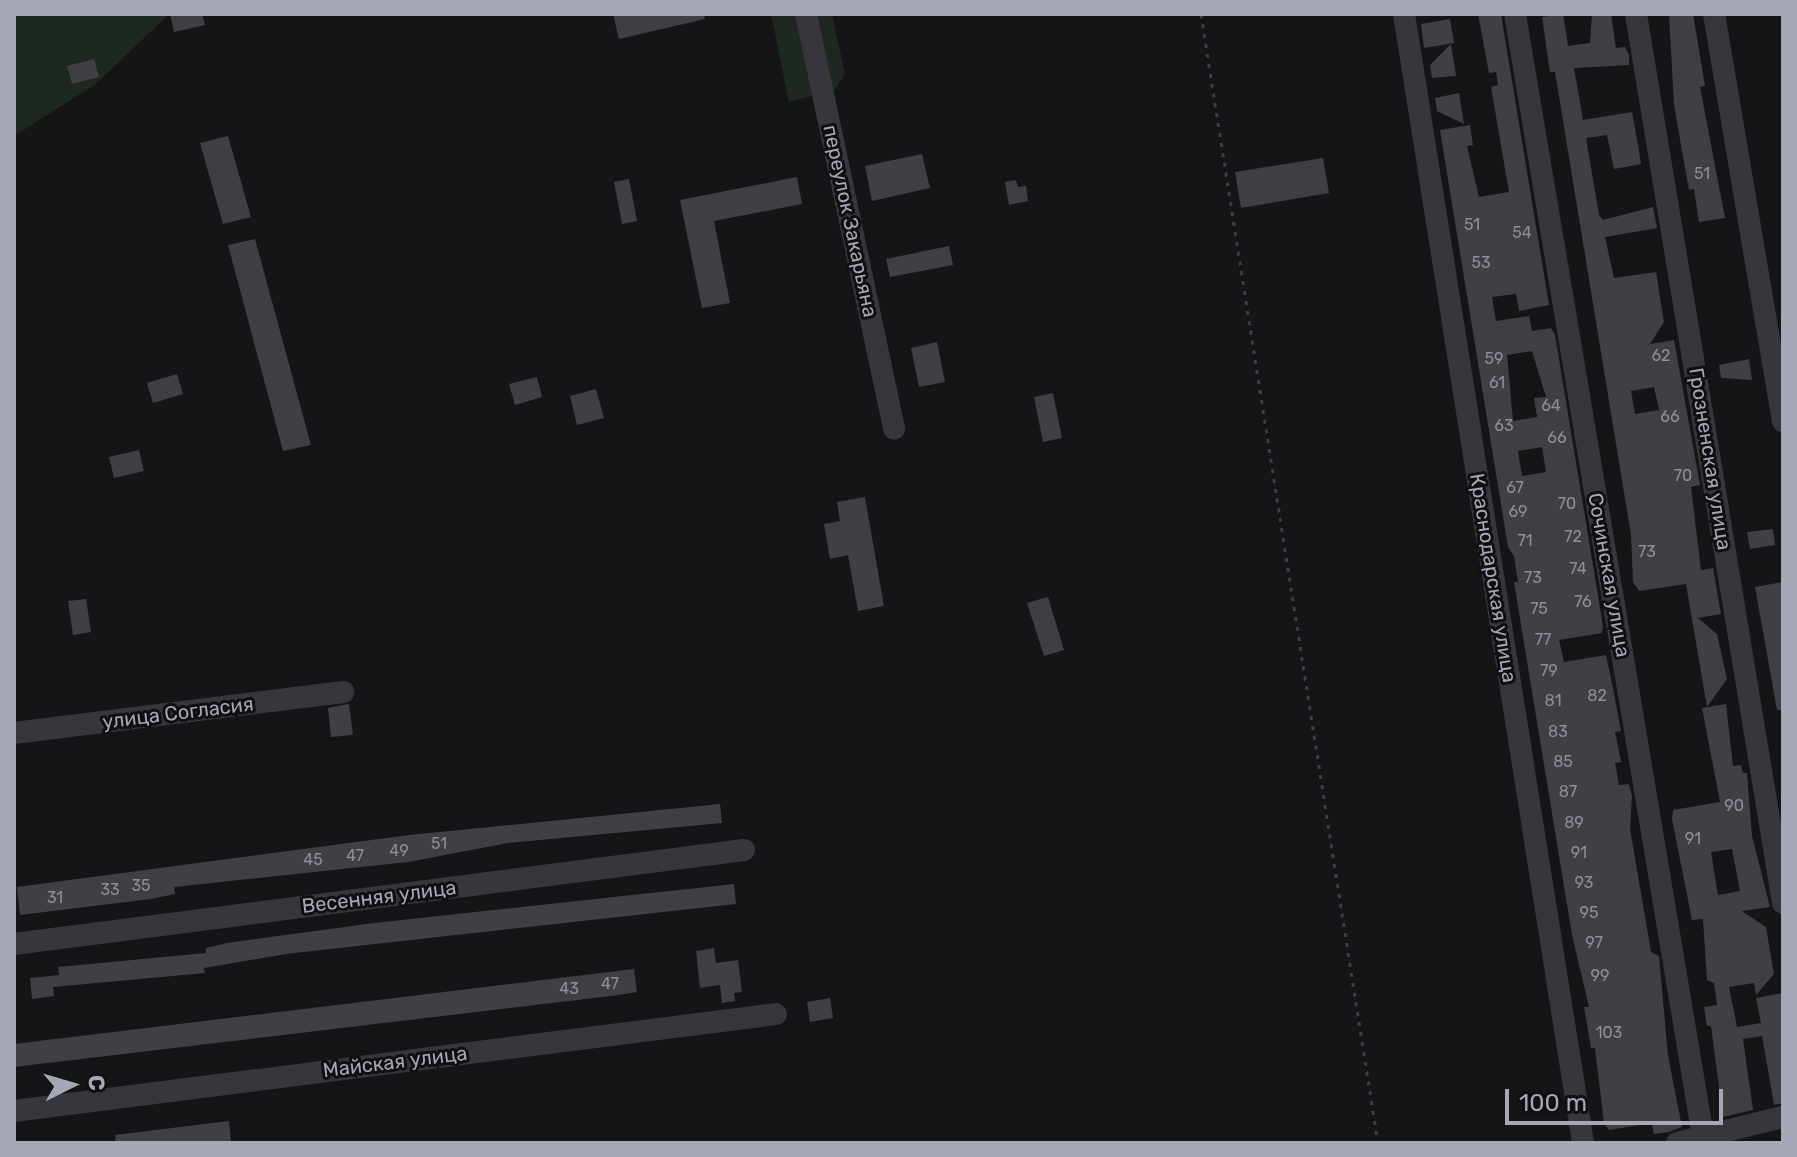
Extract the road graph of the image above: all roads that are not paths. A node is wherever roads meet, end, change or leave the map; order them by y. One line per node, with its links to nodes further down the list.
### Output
1 (806, 14): 7 (street, переулок Закарьяна)
2 (1404, 14): 17 (street, Краснодарская улица)
3 (1515, 14): 16 (street, Сочинская улица)
4 (1636, 14): 11 (street, Грозненская улица)
5 (1714, 14): 6 (street)
6 (1783, 421)
7 (894, 429)
8 (343, 692): 9 (street, улица Согласия)
9 (14, 733)
10 (744, 850): 12 (street, Весенняя улица)
11 (1783, 903)
12 (14, 944)
13 (776, 1014): 14 (street, Майская улица)
14 (14, 1111)
15 (1783, 1117): 16 (street)
16 (1703, 1136): 18 (street)
17 (1583, 1143)
18 (1677, 1143)

